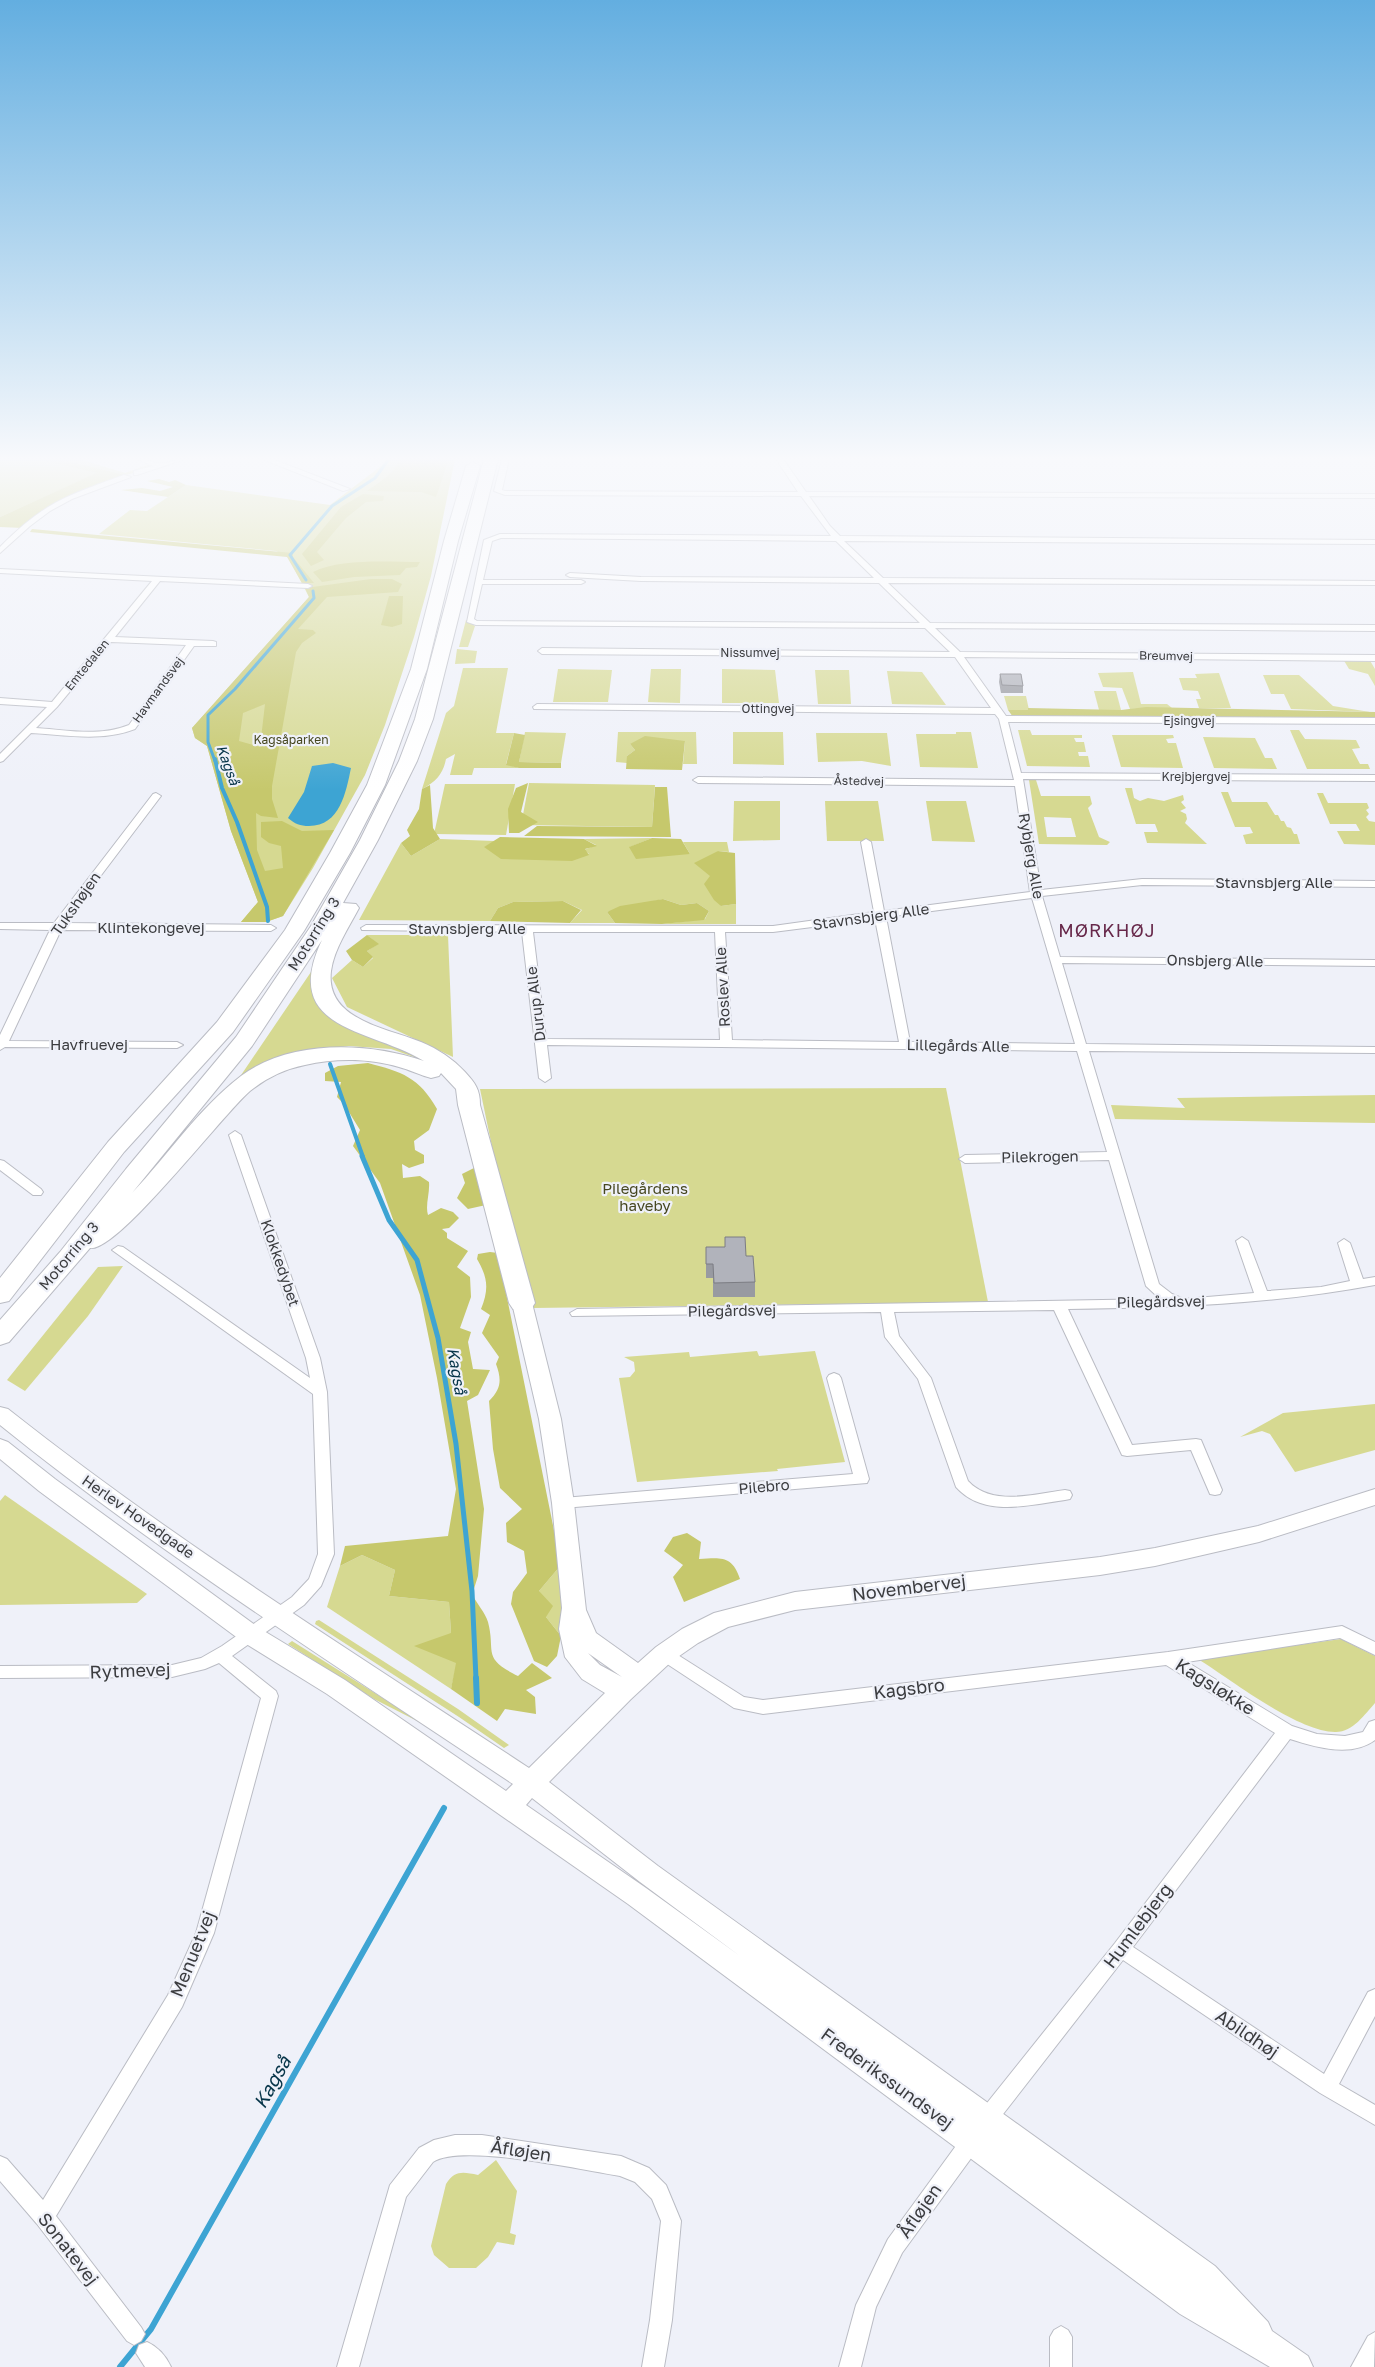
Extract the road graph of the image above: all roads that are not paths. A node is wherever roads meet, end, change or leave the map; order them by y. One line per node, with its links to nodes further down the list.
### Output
1 (444, 569): 54 (highway, Motorring 3)
2 (463, 569): 27 (highway, Motorring 3)
3 (480, 569): 6 (street)
4 (868, 569): 8 (street, Rybjerg Alle)
5 (0, 571): 7 (street)
6 (478, 578): 8 (street); 9 (street); 12 (street)
7 (158, 579): 11 (street); 14 (street, Emtedalen)
8 (880, 581): 10 (street); 12 (street, Rybjerg Alle)
9 (581, 582)
10 (1375, 584)
11 (308, 586)
12 (928, 627): 13 (street); 18 (street, Rybjerg Alle)
13 (1375, 628)
14 (108, 639): 15 (street, Havmandsvej); 21 (street, Emtedalen)
15 (192, 643): 16 (street, Havmandsvej); 25 (street, Havmandsvej)
16 (213, 644)
17 (542, 652): 18 (street, Nissumvej)
18 (957, 654): 19 (street, Breumvej); 23 (street, Rybjerg Alle)
19 (1375, 658)
20 (0, 701): 21 (street, Emtedalen)
21 (54, 705): 25 (street, Emtedalen)
22 (537, 708): 23 (street, Ottingvej)
23 (1001, 715): 24 (street, Ejsingvej); 29 (street, Rybjerg Alle)
24 (1375, 721)
25 (30, 730): 26 (street, Emtedalen)
26 (0, 760)
27 (408, 762): 52 (highway); 62 (highway, Motorring 3)
28 (1375, 778): 29 (street, Krejbjergvej)
29 (1018, 779): 30 (street, Åstedvej); 34 (street, Rybjerg Alle)
30 (698, 780)
31 (156, 796): 37 (street, Tukshøjen)
32 (866, 842): 35 (street)
33 (1375, 884): 34 (street, Stavnsbjerg Alle)
34 (1036, 894): 35 (street, Stavnsbjerg Alle); 42 (street, Rybjerg Alle)
35 (882, 916): 41 (street, Stavnsbjerg Alle); 48 (street)
36 (0, 926): 37 (street, Klintekongevej)
37 (57, 927): 38 (street, Klintekongevej); 46 (street, Tukshøjen)
38 (271, 928)
39 (366, 928): 40 (street, Stavnsbjerg Alle)
40 (527, 929): 41 (street, Stavnsbjerg Alle); 44 (street, Durup Alle)
41 (720, 930): 45 (street, Roslev Alle)
42 (1055, 960): 43 (street, Onsbjerg Alle); 49 (street, Rybjerg Alle)
43 (1375, 962)
44 (541, 1042): 45 (street, Lillegårds Alle); 51 (street, Durup Alle)
45 (726, 1044): 48 (street, Lillegårds Alle)
46 (0, 1045): 47 (street, Havfruevej)
47 (177, 1045)
48 (904, 1045): 49 (street, Lillegårds Alle)
49 (1082, 1047): 50 (street, Lillegårds Alle); 55 (street, Rybjerg Alle)
50 (1375, 1050)
51 (545, 1078)
52 (470, 1105): 62 (highway); 68 (highway)
53 (235, 1135): 75 (street, Klokkedybet)
54 (116, 1148): 63 (highway); 66 (highway, Motorring 3)
55 (1114, 1156): 56 (street, Pilekrogen); 69 (street, Rybjerg Alle)
56 (965, 1159)
57 (0, 1164): 58 (street)
58 (37, 1192)
59 (1242, 1241): 67 (street)
60 (1344, 1243): 65 (street)
61 (118, 1250): 75 (street)
62 (69, 1258): 73 (highway, Motorring 3)
63 (0, 1273)
64 (1375, 1280): 65 (street, Pilegårdsvej)
65 (1358, 1284): 67 (street, Pilegårdsvej)
66 (0, 1295)
67 (1262, 1297): 69 (street, Pilegårdsvej)
68 (522, 1303): 81 (main road)
69 (1184, 1303): 70 (street, Pilegårdsvej)
70 (1060, 1305): 71 (street, Pilegårdsvej); 78 (street)
71 (887, 1308): 72 (street, Pilegårdsvej); 79 (street)
72 (577, 1313)
73 (0, 1335)
74 (834, 1378): 81 (street, Pilebro)
75 (320, 1392): 82 (street, Klokkedybet)
76 (0, 1414): 82 (main road, Herlev Hovedgade)
77 (0, 1447): 83 (main road, Herlev Hovedgade)
78 (1215, 1490)
79 (1065, 1495)
80 (1375, 1497): 86 (main road, Novembervej)
81 (563, 1503): 89 (main road)
82 (279, 1615): 83 (street); 92 (main road, Herlev Hovedgade)
83 (251, 1635): 85 (street, Rytmevej); 93 (main road, Herlev Hovedgade)
84 (1375, 1650): 87 (street, Kagsløkke)
85 (220, 1654): 88 (street, Rytmevej); 100 (street, Menuetvej)
86 (664, 1654): 87 (street, Kagsbro); 89 (main road, Novembervej)
87 (1168, 1658): 91 (street, Kagsløkke)
88 (0, 1672)
89 (630, 1685): 92 (main road, Novembervej)
90 (1375, 1727): 91 (street, Kagsløkke)
91 (1286, 1731): 94 (street, Humlebjerg)
92 (530, 1782): 93 (main road, Novembervej); 98 (main road, Frederikssundsvej)
93 (508, 1806): 98 (main road, Frederikssundsvej)
94 (1121, 1949): 96 (street, Abildhøj); 98 (street, Humlebjerg)
95 (1375, 1998): 96 (street)
96 (1327, 2087): 97 (street, Abildhøj)
97 (1375, 2116)
98 (979, 2130): 106 (street, Åfløjen); 108 (main road, Frederikssundsvej)
99 (0, 2166): 100 (street, Sonatevej)
100 (44, 2217): 101 (street, Sonatevej)
101 (134, 2334)
102 (1061, 2336): 107 (street)
103 (1375, 2343): 109 (street)
104 (348, 2367): 105 (street, Åfløjen)
105 (653, 2367)
106 (850, 2367)
107 (1061, 2367)
108 (1297, 2367)
109 (1362, 2367)

